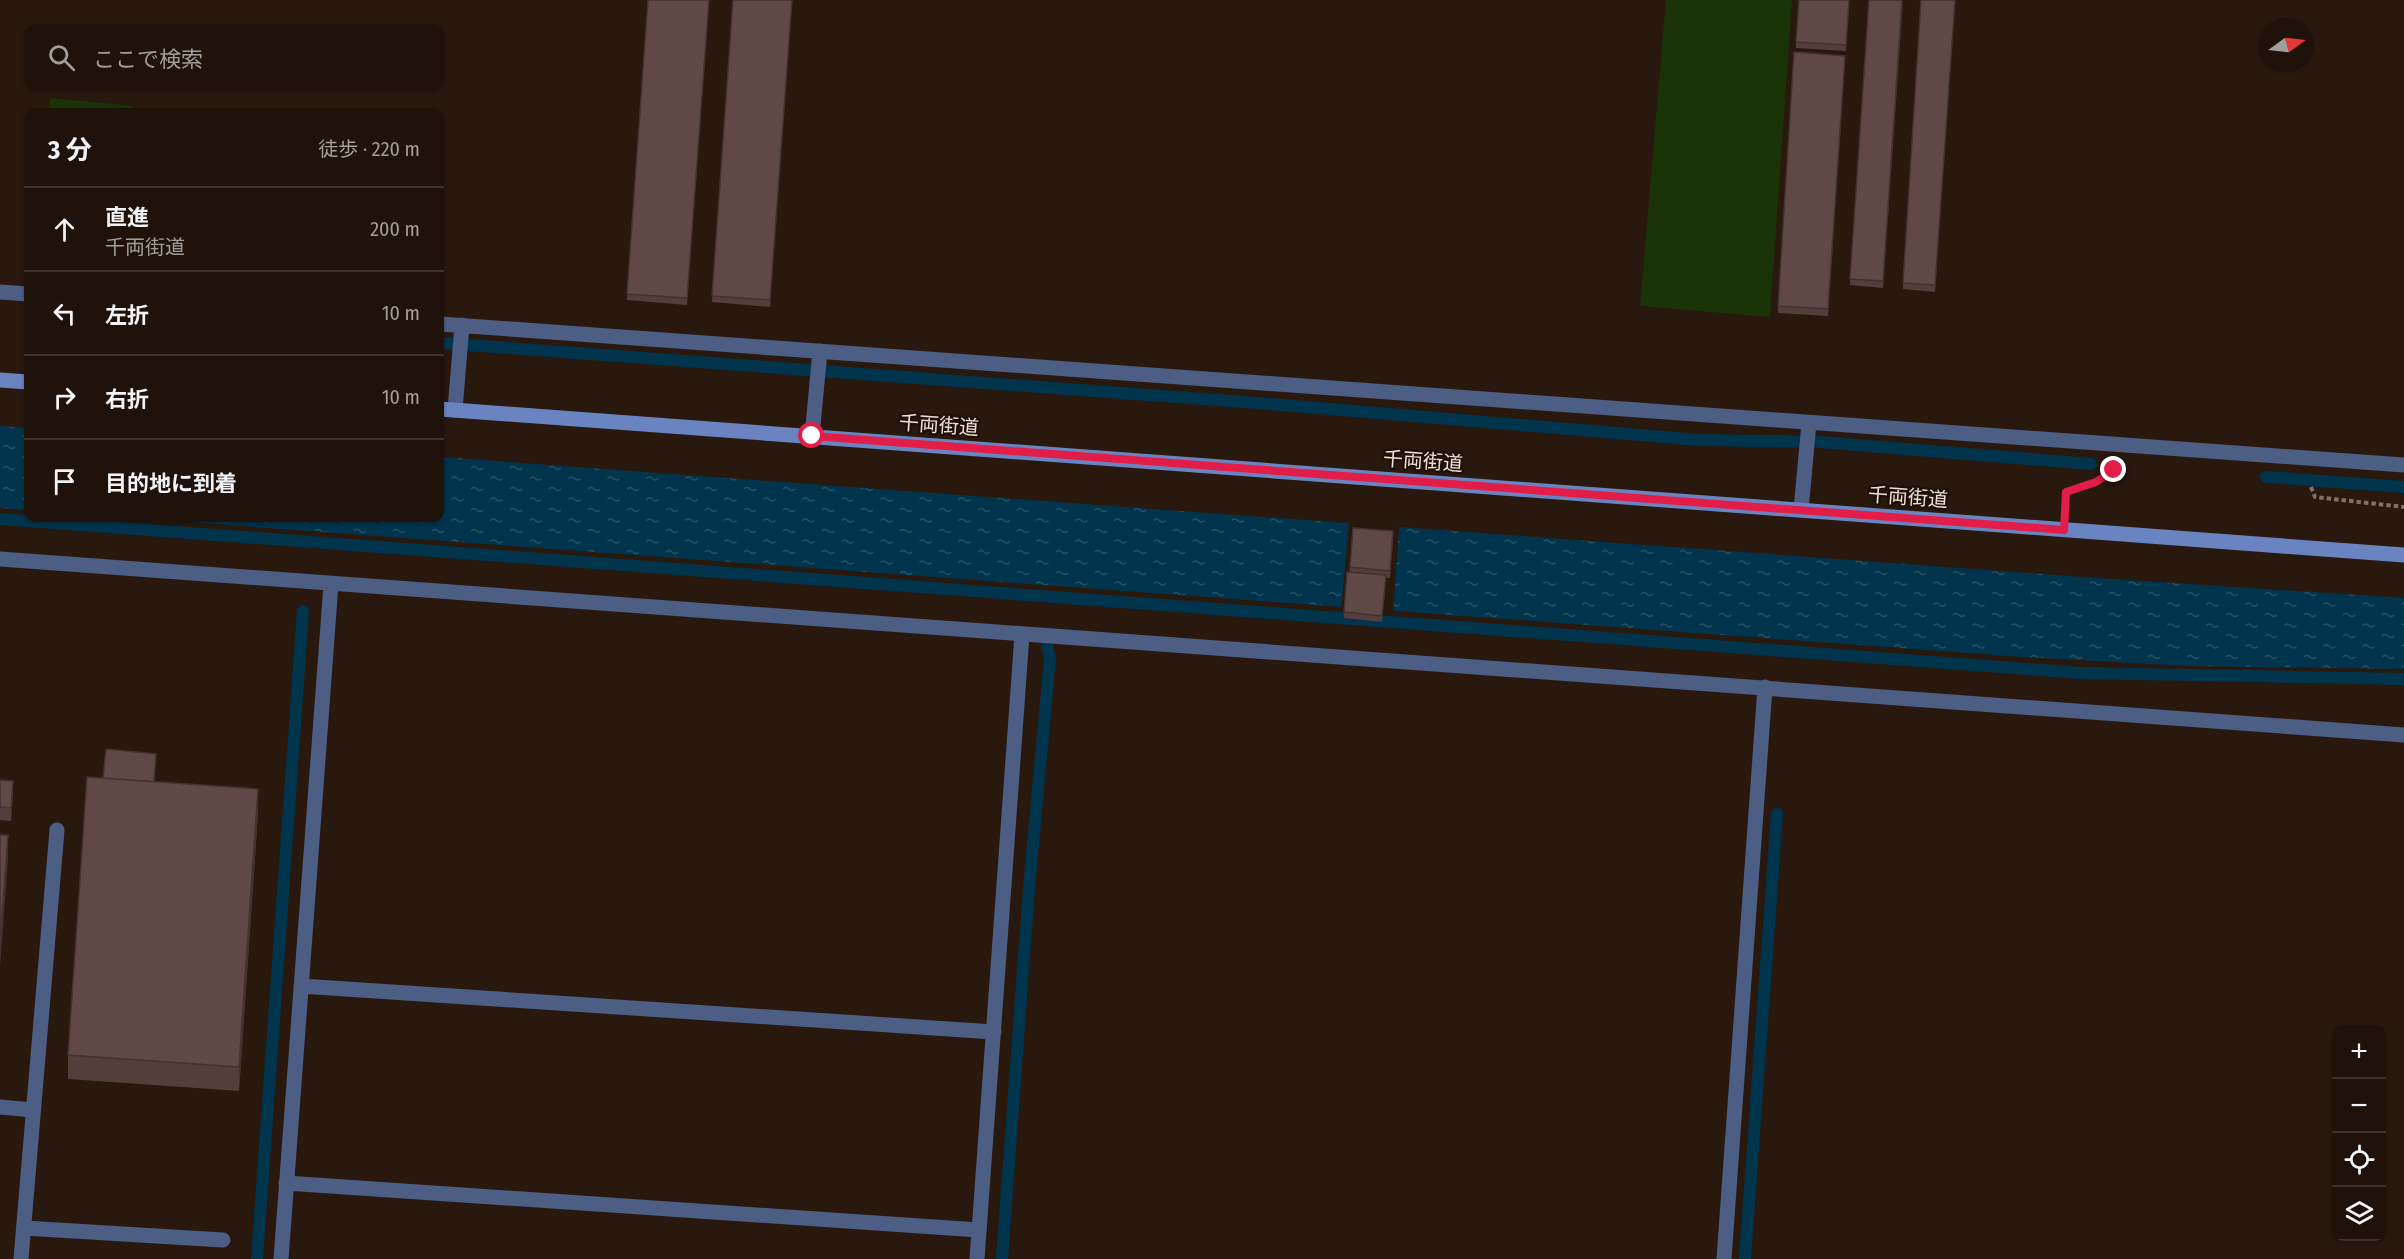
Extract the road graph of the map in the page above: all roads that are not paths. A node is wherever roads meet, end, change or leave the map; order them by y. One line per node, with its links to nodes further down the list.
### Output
1 (0, 292): 2 (street)
2 (24, 294)
3 (444, 325): 4 (street)
4 (461, 331): 5 (street); 8 (street)
5 (819, 357): 9 (street); 10 (street)
6 (0, 380): 7 (street)
7 (24, 382)
8 (447, 410): 10 (street, 千両街道)
9 (1808, 429): 11 (street); 12 (street)
10 (812, 436): 12 (street, 千両街道)
11 (2404, 465)
12 (1801, 510): 13 (street, 千両街道)
13 (2404, 555)
14 (0, 559): 15 (street)
15 (331, 584): 16 (street); 20 (street)
16 (1022, 635): 17 (street); 21 (street)
17 (1765, 687): 18 (street); 31 (street)
18 (2404, 735)
19 (57, 831): 23 (street)
20 (301, 986): 21 (street); 24 (street)
21 (994, 1032): 26 (street)
22 (0, 1107): 23 (street)
23 (33, 1110): 25 (street)
24 (286, 1183): 26 (street); 29 (street)
25 (24, 1228): 27 (street); 28 (street)
26 (979, 1230): 30 (street)
27 (223, 1240)
28 (21, 1259)
29 (281, 1259)
30 (977, 1259)
31 (1724, 1259)

